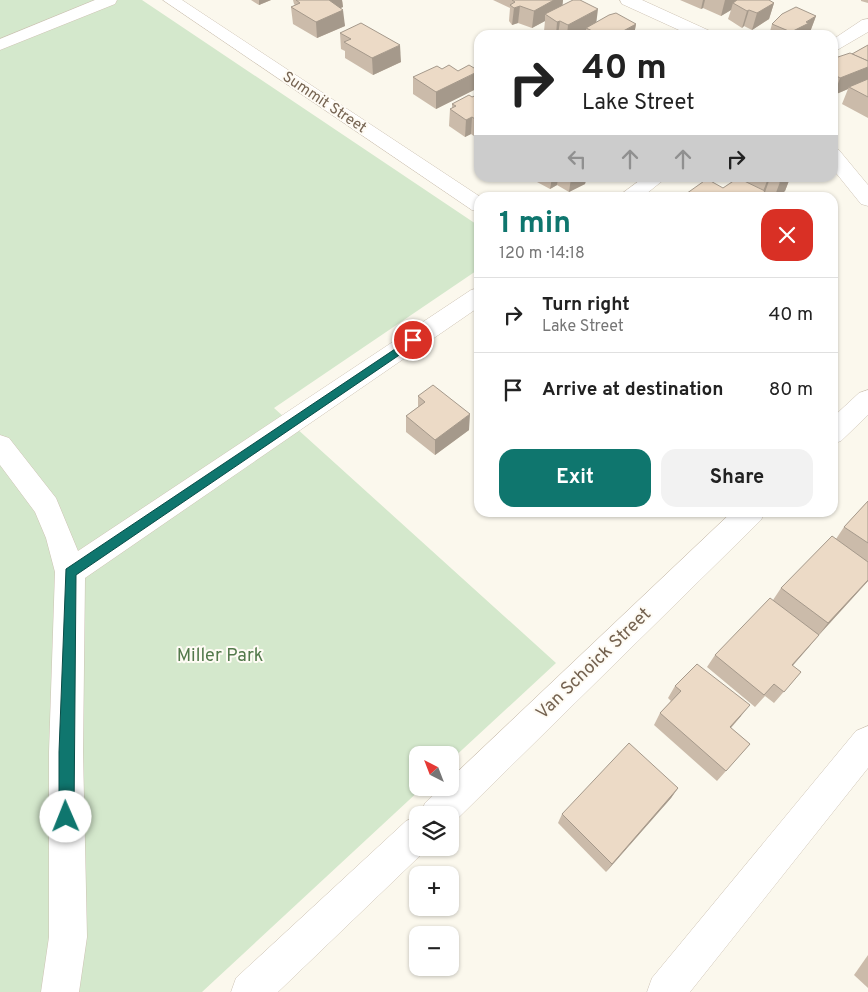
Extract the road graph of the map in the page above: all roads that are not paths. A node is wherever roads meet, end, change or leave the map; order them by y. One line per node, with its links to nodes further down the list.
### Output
1 (109, 0): 7 (street)
2 (171, 0): 12 (street, Summit Street)
3 (628, 0): 5 (street)
4 (868, 24): 6 (street)
5 (693, 30)
6 (838, 44)
7 (0, 45)
8 (838, 162): 11 (street)
9 (650, 182): 10 (street)
10 (635, 192)
11 (868, 199)
12 (474, 202)
13 (474, 299): 18 (street)
14 (868, 400): 15 (street)
15 (838, 428)
16 (0, 445): 18 (street)
17 (746, 517): 20 (street, Van Schoick Street)
18 (70, 572): 22 (street)
19 (868, 742): 24 (street)
20 (446, 806)
21 (409, 842): 23 (street)
22 (60, 992)
23 (250, 992)
24 (666, 992)

